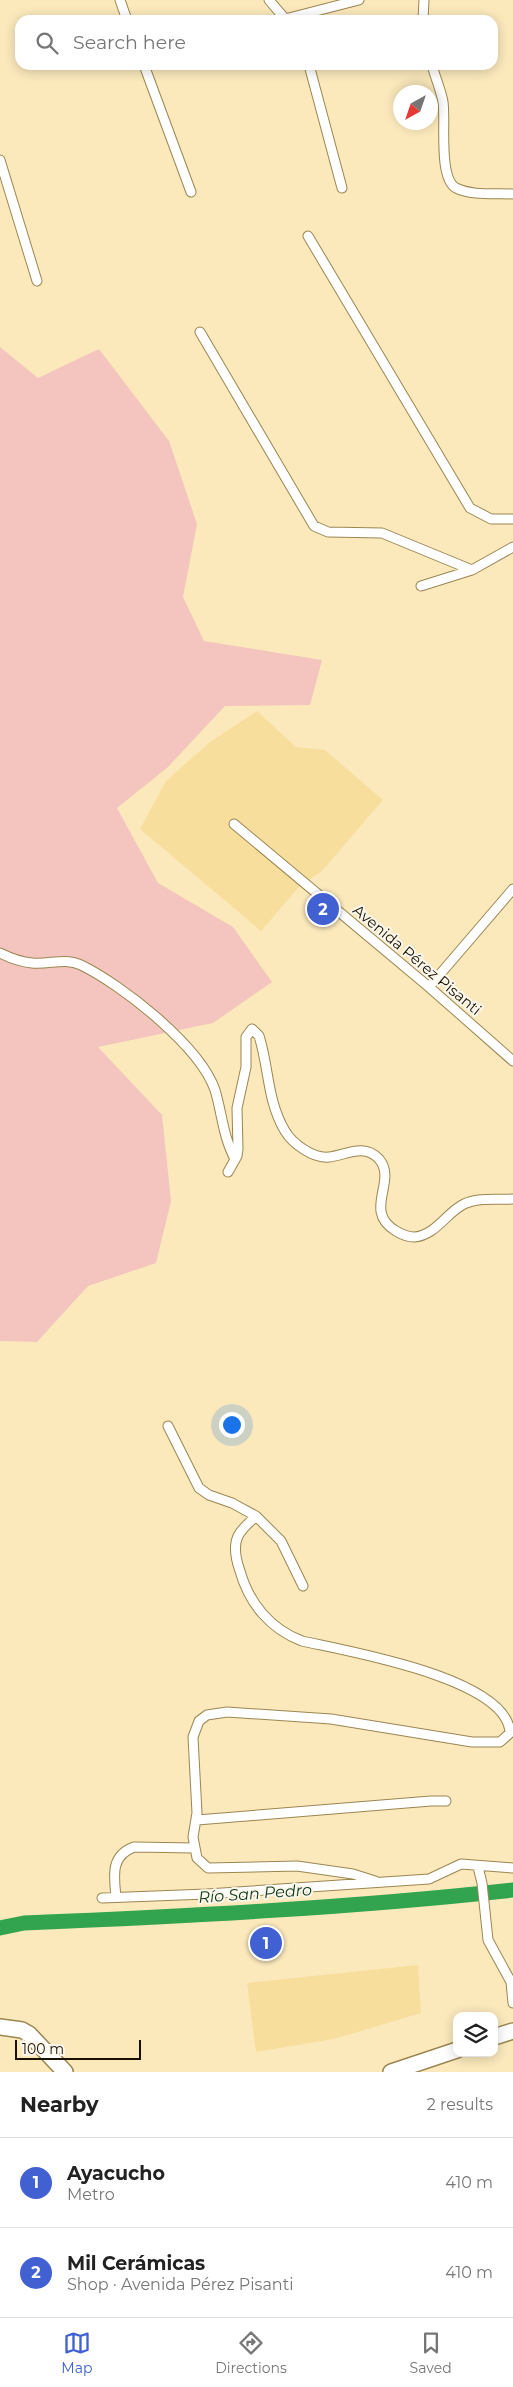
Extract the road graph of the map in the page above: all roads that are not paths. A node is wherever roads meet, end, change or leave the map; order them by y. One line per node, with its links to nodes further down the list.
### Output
1 (120, 0): 5 (street)
2 (269, 0): 6 (street)
3 (359, 0): 7 (street)
4 (424, 0): 8 (street)
5 (125, 15)
6 (282, 15)
7 (301, 15)
8 (423, 15)
9 (146, 70): 14 (street)
10 (309, 70): 13 (street)
11 (434, 70): 15 (street)
12 (0, 160): 17 (street)
13 (342, 188)
14 (191, 192)
15 (513, 194)
16 (308, 236): 19 (street)
17 (37, 281)
18 (200, 332): 21 (street)
19 (513, 519)
20 (513, 546): 21 (street)
21 (472, 570): 22 (street)
22 (421, 586)
23 (234, 824): 26 (street, Avenida Pérez Pisanti)
24 (513, 889): 26 (street)
25 (0, 953): 28 (street)
26 (429, 987): 27 (street, Avenida Pérez Pisanti)
27 (513, 1062)
28 (235, 1159): 29 (street); 30 (street)
29 (228, 1172)
30 (513, 1199)
31 (168, 1426): 32 (street)
32 (256, 1516): 33 (street); 34 (street)
33 (303, 1586)
34 (510, 1739): 36 (street)
35 (446, 1801): 36 (street)
36 (197, 1820): 37 (street)
37 (194, 1848): 40 (street); 41 (street)
38 (478, 1867): 39 (street); 40 (street); 43 (street)
39 (513, 1868)
40 (375, 1881): 41 (street)
41 (116, 1897): 42 (street)
42 (102, 1898)
43 (513, 2003)
44 (0, 2027): 48 (main road)
45 (513, 2030): 46 (main road)
46 (498, 2036)
47 (453, 2051): 49 (main road)
48 (65, 2072)
49 (391, 2072)

